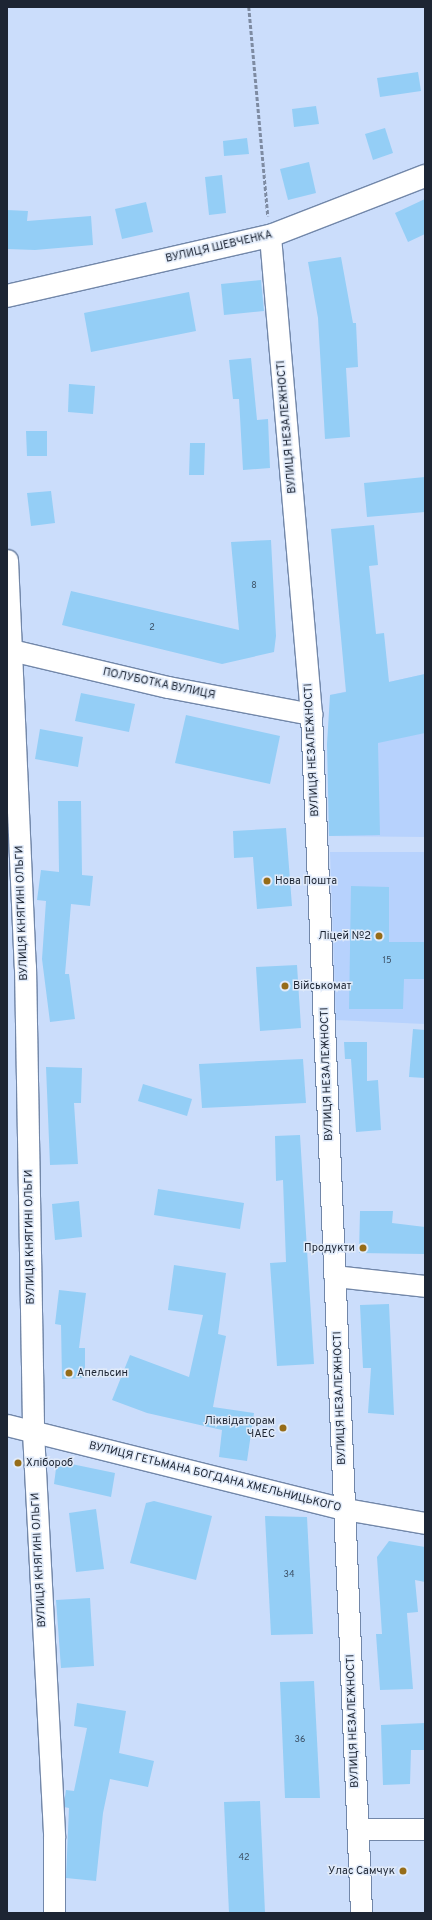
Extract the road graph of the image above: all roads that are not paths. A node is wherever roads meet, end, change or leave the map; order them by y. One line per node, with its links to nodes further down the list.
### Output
1 (425, 176): 2 (main road, ВУЛИЦЯ ШЕВЧЕНКА)
2 (270, 236): 3 (main road, ВУЛИЦЯ ШЕВЧЕНКА); 6 (street, ВУЛИЦЯ НЕЗАЛЕЖНОСТІ)
3 (7, 296)
4 (7, 560): 5 (street, ВУЛИЦЯ КНЯГИНІ ОЛЬГИ)
5 (9, 649): 6 (street, ПОЛУБОТКА ВУЛИЦЯ); 11 (street, ВУЛИЦЯ КНЯГИНІ ОЛЬГИ)
6 (311, 714): 7 (street, ВУЛИЦЯ НЕЗАЛЕЖНОСТІ)
7 (335, 1276): 8 (street); 12 (street, ВУЛИЦЯ НЕЗАЛЕЖНОСТІ)
8 (425, 1286)
9 (7, 1425): 11 (street, ВУЛИЦЯ ГЕТЬМАНА БОГДАНА ХМЕЛЬНИЦЬКОГО)
10 (7, 1435): 11 (street, ВУЛИЦЯ ГЕТЬМАНА БОГДАНА ХМЕЛЬНИЦЬКОГО)
11 (33, 1437): 12 (street, ВУЛИЦЯ ГЕТЬМАНА БОГДАНА ХМЕЛЬНИЦЬКОГО); 17 (street, ВУЛИЦЯ КНЯГИНІ ОЛЬГИ)
12 (345, 1514): 13 (street, ВУЛИЦЯ ГЕТЬМАНА БОГДАНА ХМЕЛЬНИЦЬКОГО); 14 (street, ВУЛИЦЯ ГЕТЬМАНА БОГДАНА ХМЕЛЬНИЦЬКОГО); 15 (street, ВУЛИЦЯ НЕЗАЛЕЖНОСТІ)
13 (425, 1523)
14 (425, 1532)
15 (358, 1829): 16 (street); 18 (street, ВУЛИЦЯ НЕЗАЛЕЖНОСТІ)
16 (425, 1829)
17 (54, 1913)
18 (361, 1913)

